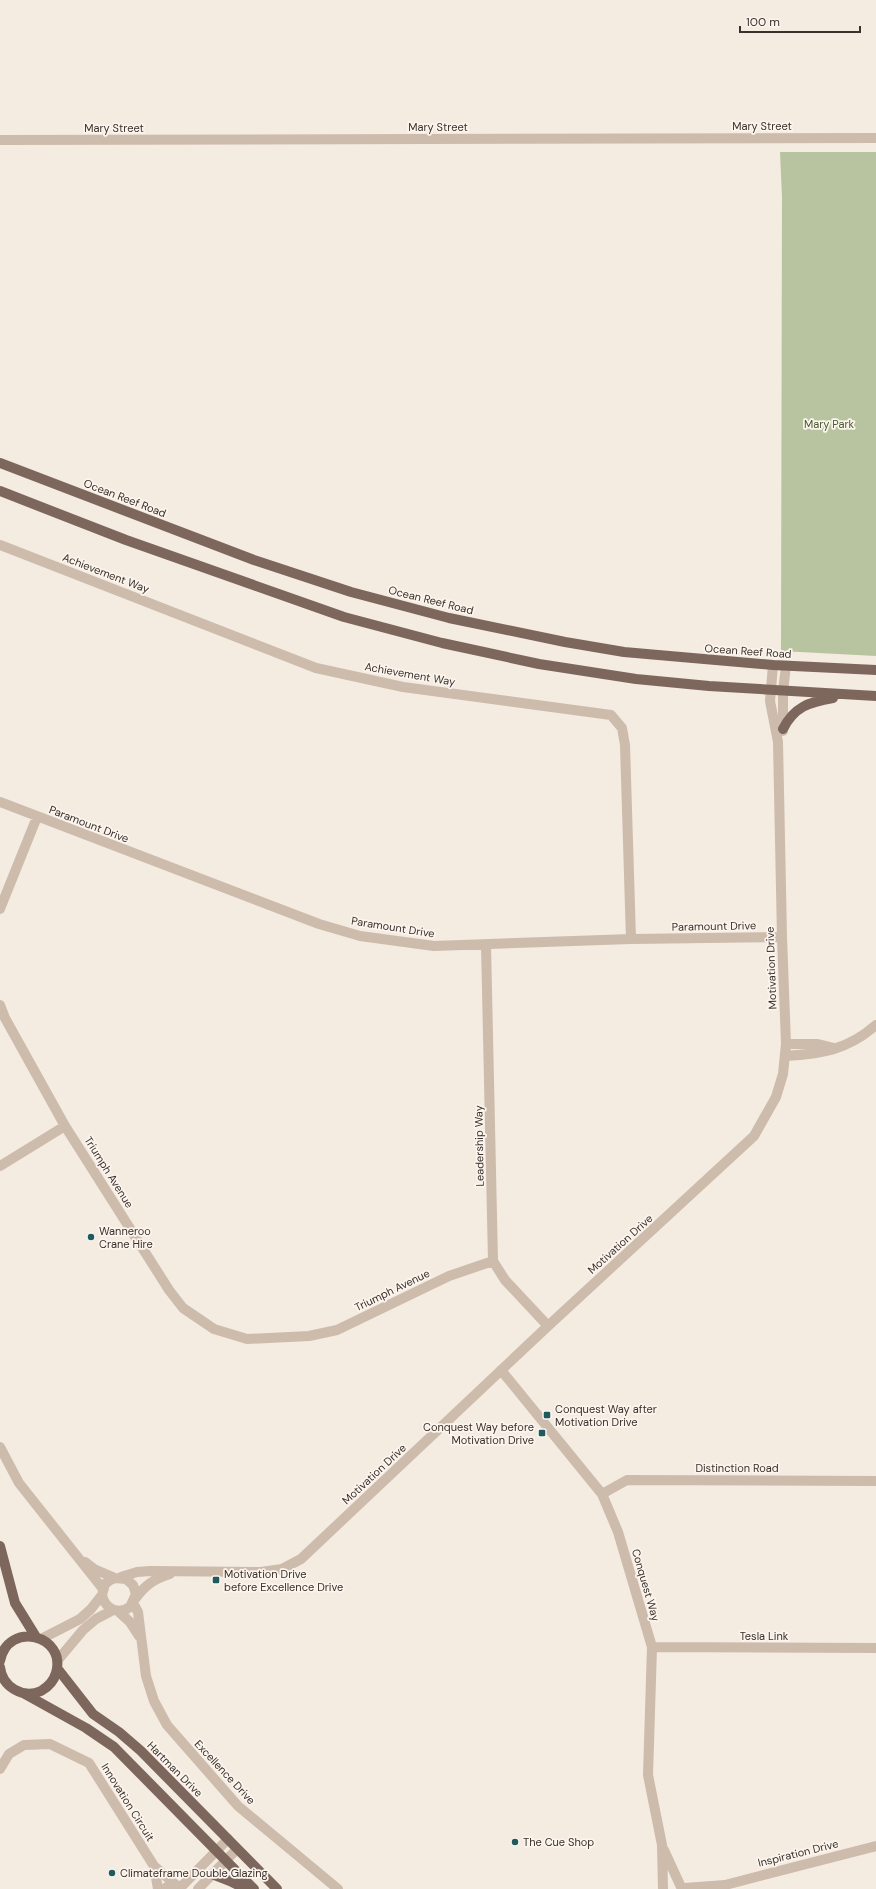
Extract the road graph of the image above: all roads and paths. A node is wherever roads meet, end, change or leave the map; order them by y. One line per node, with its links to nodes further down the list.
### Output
1 (876, 138): 2 (street, Mary Street)
2 (0, 140)
3 (0, 463): 6 (main road, Ocean Reef Road)
4 (2, 492): 9 (main road)
5 (0, 545): 19 (street, Achievement Way)
6 (773, 665): 7 (main road, Ocean Reef Road); 9 (street, Motivation Drive)
7 (786, 666): 8 (main road, Ocean Reef Road); 10 (street, Motivation Drive)
8 (876, 670)
9 (770, 690): 10 (main road); 14 (street, Motivation Drive)
10 (783, 691): 11 (main road); 13 (street, Motivation Drive)
11 (854, 695): 12 (main road); 13 (main road)
12 (876, 696)
13 (783, 729): 14 (street, Motivation Drive)
14 (778, 742): 18 (street, Motivation Drive)
15 (0, 802): 16 (street, Paramount Drive)
16 (37, 817): 17 (street); 20 (street, Paramount Drive)
17 (0, 909)
18 (782, 937): 19 (street, Paramount Drive); 23 (street, Motivation Drive)
19 (631, 939): 20 (street, Paramount Drive)
20 (486, 945): 28 (street, Leadership Way)
21 (0, 1004): 26 (street, Triumph Avenue)
22 (876, 1025): 24 (street)
23 (786, 1044): 24 (street); 25 (street, Motivation Drive)
24 (834, 1048): 25 (street)
25 (785, 1056): 29 (street, Motivation Drive)
26 (66, 1126): 27 (street); 28 (street, Triumph Avenue)
27 (0, 1166)
28 (494, 1261): 29 (street, Leadership Way)
29 (548, 1326): 30 (street, Motivation Drive)
30 (501, 1370): 33 (street, Conquest Way); 36 (street, Motivation Drive)
31 (0, 1447): 35 (street)
32 (876, 1481): 33 (street, Distinction Road)
33 (602, 1494): 43 (street, Conquest Way)
34 (0, 1546): 41 (main road)
35 (79, 1558): 37 (street); 38 (street)
36 (178, 1571): 37 (street, Motivation Drive); 39 (street, Motivation Drive)
37 (118, 1577): 38 (street); 39 (street)
38 (102, 1592): 40 (street); 41 (street)
39 (134, 1601): 40 (street); 42 (street, Excellence Drive)
40 (116, 1610): 42 (street, Excellence Drive); 46 (street)
41 (39, 1638): 45 (main road); 46 (main road, Hartman Drive)
42 (140, 1640): 67 (street, Excellence Drive)
43 (652, 1647): 44 (street, Tesla Link); 51 (street, Conquest Way)
44 (876, 1648)
45 (0, 1656)
46 (57, 1665): 48 (main road); 50 (main road, Hartman Drive)
47 (0, 1667): 48 (main road)
48 (23, 1693): 54 (main road)
49 (0, 1769): 56 (street, Innovation Circuit)
50 (228, 1839): 53 (main road, Hartman Drive); 54 (street)
51 (662, 1845): 60 (street, Conquest Way); 68 (street, Conquest Way)
52 (876, 1846): 59 (street, Inspiration Drive)
53 (237, 1848): 55 (street); 66 (main road, Hartman Drive)
54 (217, 1850): 55 (main road); 58 (street)
55 (226, 1859): 57 (street); 65 (main road)
56 (154, 1866): 58 (street, Innovation Circuit); 61 (street, Innovation Circuit)
57 (212, 1874): 63 (street); 64 (main road)
58 (181, 1886): 62 (street)
59 (721, 1887): 60 (street, Inspiration Drive)
60 (684, 1888): 68 (street, Inspiration Drive)
61 (158, 1889)
62 (164, 1889)
63 (198, 1889)
64 (246, 1889)
65 (254, 1889)
66 (277, 1889)
67 (338, 1889)
68 (664, 1889)

